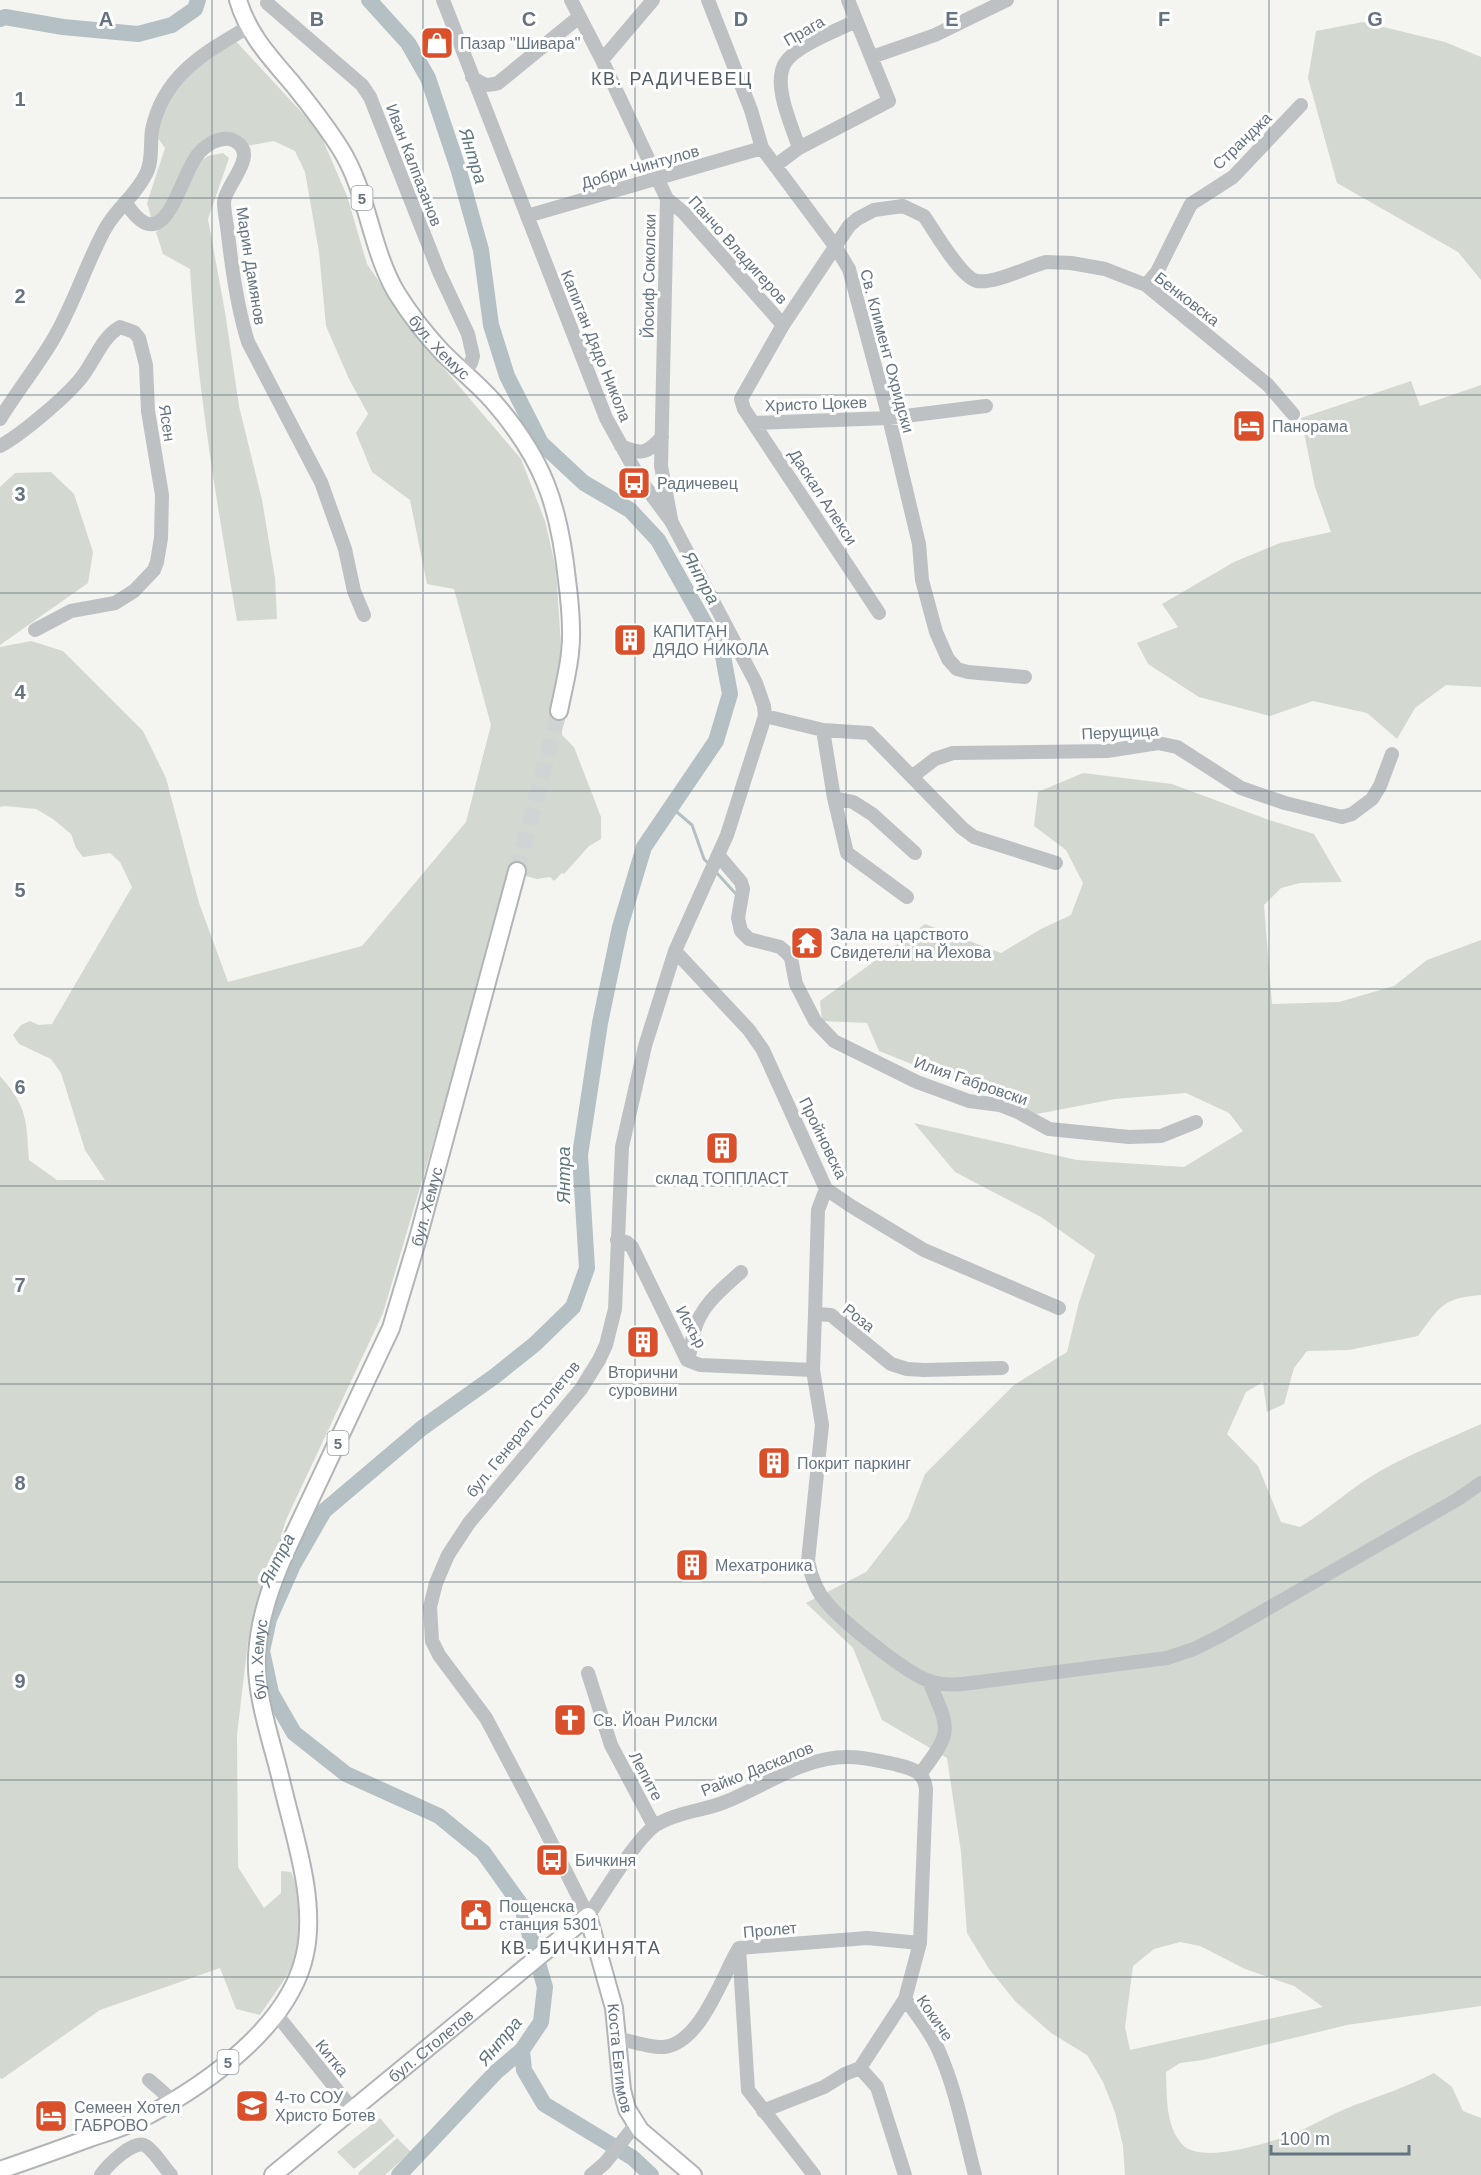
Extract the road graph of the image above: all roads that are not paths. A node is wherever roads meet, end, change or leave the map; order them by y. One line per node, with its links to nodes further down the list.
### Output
1 (238, 0): 11 (main road, бул. Хемус / 5)
2 (443, 0): 14 (street, Капитан Дядо Никола)
3 (571, 0): 9 (street, Йосиф Соколски)
4 (653, 0): 13 (street)
5 (708, 0): 16 (street, Св. Климент Охридски)
6 (848, 0): 10 (street)
7 (1007, 0): 12 (street)
8 (267, 3): 26 (street, Иван Калпазанов)
9 (579, 17): 13 (street, Йосиф Соколски); 14 (street)
10 (856, 21): 12 (street); 17 (street, Прага)
11 (248, 27): 21 (street); 26 (main road, бул. Хемус / 5)
12 (872, 57): 17 (street)
13 (602, 60): 19 (street, Йосиф Соколски)
14 (472, 77): 22 (street, Капитан Дядо Никола)
15 (1301, 105): 24 (street, Странджа)
16 (762, 148): 18 (street, Св. Климент Охридски); 19 (street, Добри Чинтулов)
17 (799, 148): 18 (street)
18 (775, 166): 23 (street, Св. Климент Охридски)
19 (658, 179): 20 (street, Йосиф Соколски); 22 (street, Добри Чинтулов)
20 (667, 200): 25 (street, Панчо Владигеров); 33 (street, Йосиф Соколски)
21 (126, 202): 31 (street); 38 (street, Марин Дамянов)
22 (527, 216): 35 (street, Капитан Дядо Никола)
23 (835, 246): 24 (street, Бенковска); 25 (street, Бенковска); 30 (street, Св. Климент Охридски)
24 (1146, 285): 29 (street, Бенковска)
25 (783, 326): 27 (street, Бенковска)
26 (464, 373): 41 (main road, бул. Хемус / 5)
27 (741, 399): 32 (street, Даскал Алекси)
28 (986, 406): 30 (street, Христо Цокев)
29 (1293, 414)
30 (889, 418): 32 (street, Христо Цокев); 40 (street, Св. Климент Охридски)
31 (0, 419)
32 (754, 423): 37 (street, Даскал Алекси)
33 (662, 437): 35 (street); 36 (street, Йосиф Соколски)
34 (0, 446): 39 (street, Ясен)
35 (621, 446): 36 (street, Капитан Дядо Никола)
36 (671, 521): 42 (street, Капитан Дядо Никола)
37 (879, 613)
38 (364, 615)
39 (35, 630)
40 (1025, 677)
41 (559, 711)
42 (765, 716): 43 (street); 49 (street)
43 (823, 730): 45 (street); 46 (street)
44 (1392, 754): 45 (street, Перущица)
45 (913, 776): 48 (street)
46 (834, 798): 47 (street); 51 (street)
47 (915, 853)
48 (1056, 863)
49 (715, 864): 52 (street, бул. Генерал Столетов); 53 (street, Илия Габровски)
50 (517, 871): 71 (main road, бул. Хемус / 5)
51 (907, 897)
52 (675, 951): 54 (street, Пройновска); 55 (street, бул. Генерал Столетов)
53 (1196, 1122)
54 (826, 1189): 57 (street, Пройновска); 58 (street, Роза)
55 (617, 1240): 59 (street, Искър); 67 (street, бул. Генерал Столетов)
56 (741, 1272): 59 (street)
57 (1059, 1308)
58 (815, 1314): 60 (street, Роза); 61 (street)
59 (687, 1360): 61 (street, Искър)
60 (1002, 1368)
61 (813, 1370): 64 (street)
62 (1481, 1483): 64 (street)
63 (588, 1673): 66 (street, Лепите)
64 (929, 1681): 65 (street)
65 (921, 1773): 66 (street, Райко Даскалов); 68 (street)
66 (654, 1826): 67 (street, Райко Даскалов)
67 (588, 1916): 72 (main road, Коста Евтимов); 76 (main road, бул. Столетов)
68 (920, 1942): 69 (street, Пролет); 70 (street)
69 (739, 1948): 72 (street, Пролет); 77 (street)
70 (905, 1999): 73 (street, Кокиче); 87 (street, Кокиче)
71 (281, 2020): 75 (main road, бул. Хемус / 5); 76 (street, Китка)
72 (618, 2038): 78 (main road, Коста Евтимов)
73 (860, 2068): 77 (street); 86 (street)
74 (153, 2082): 75 (street)
75 (172, 2100): 79 (main road, бул. Хемус / 5)
76 (353, 2110): 82 (main road, бул. Столетов)
77 (762, 2111): 85 (street)
78 (631, 2129): 83 (street); 84 (main road, Коста Евтимов)
79 (0, 2170)
80 (101, 2175): 81 (street)
81 (171, 2175)
82 (273, 2175)
83 (591, 2175)
84 (693, 2175)
85 (814, 2175)
86 (905, 2175)
87 (975, 2175)

